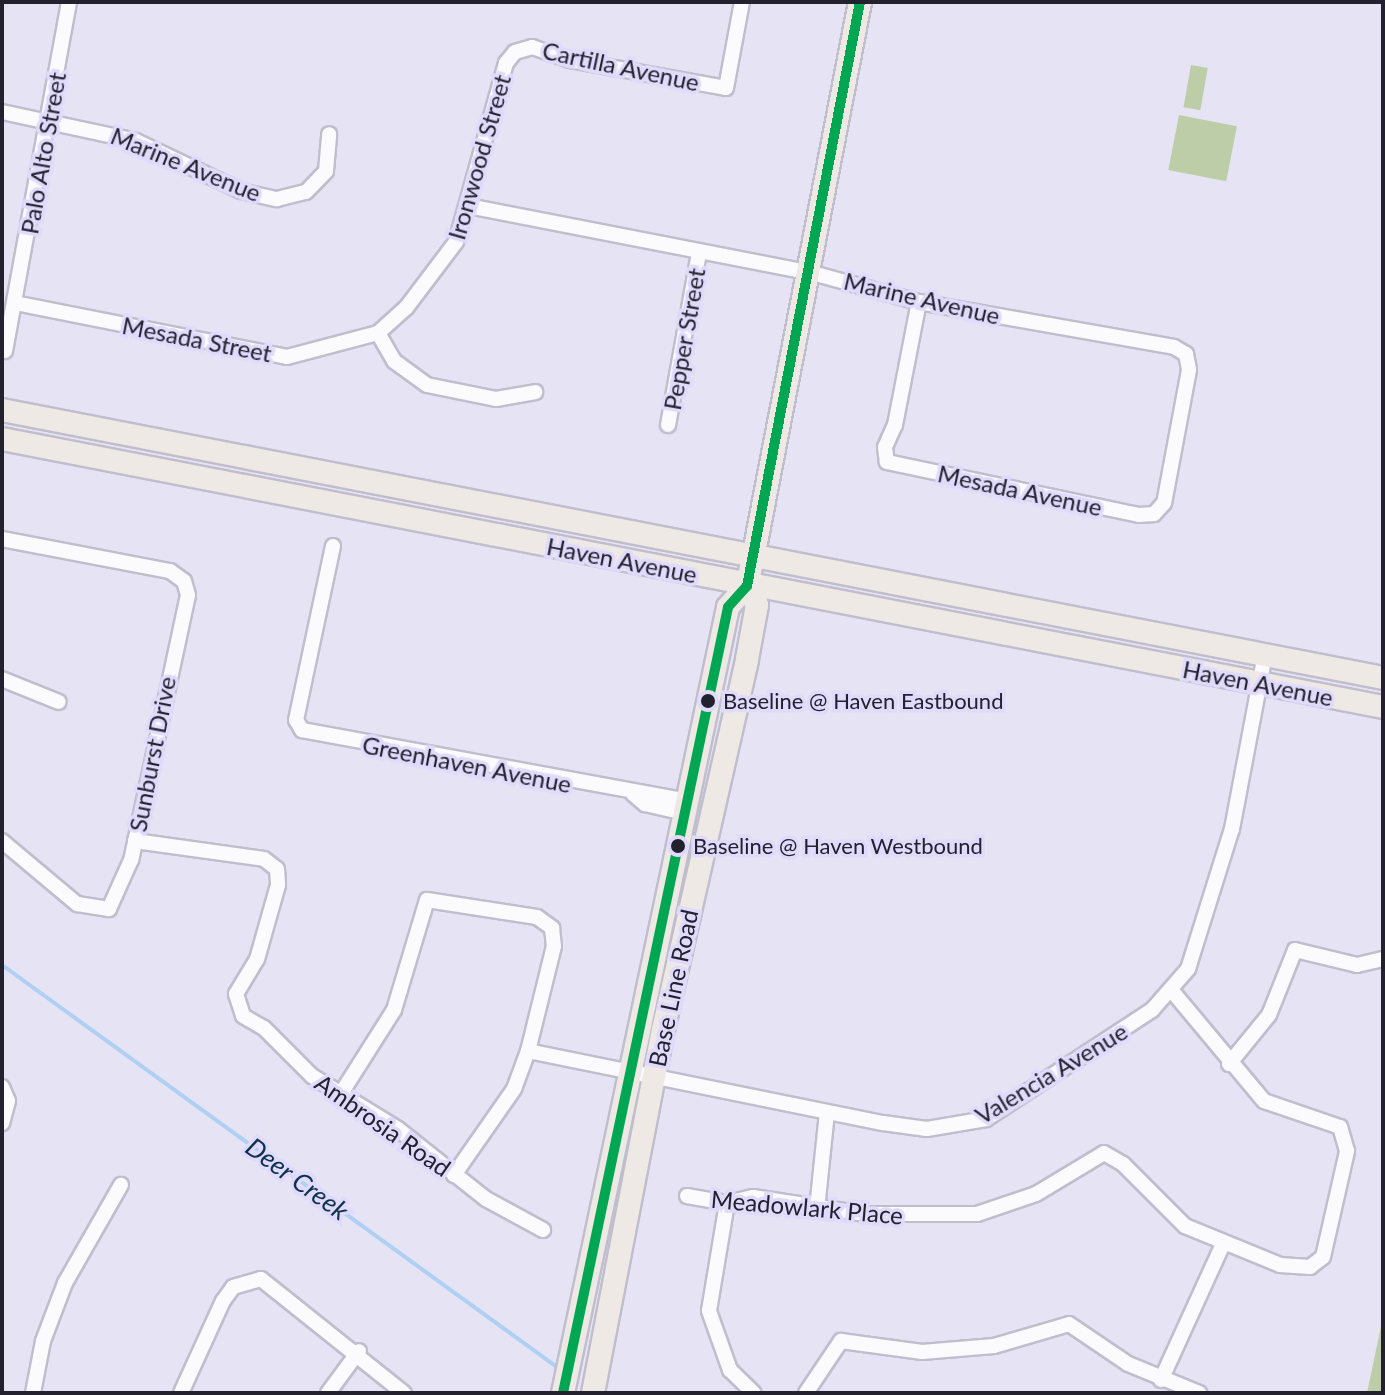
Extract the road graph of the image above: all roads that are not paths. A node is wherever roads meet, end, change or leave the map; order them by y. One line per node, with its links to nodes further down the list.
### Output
1 (69, 2): 6 (street, Palo Alto Street)
2 (742, 2): 4 (street, Cartilla Avenue)
3 (860, 2): 10 (main road, Base Line Road)
4 (515, 52): 8 (street, Ironwood Street)
5 (2, 112): 6 (street, Marine Avenue)
6 (50, 120): 7 (street, Marine Avenue); 12 (street, Palo Alto Street)
7 (329, 134)
8 (468, 206): 9 (street, Marine Avenue); 13 (street, Ironwood Street)
9 (699, 253): 10 (street, Marine Avenue); 17 (street, Pepper Street)
10 (809, 272): 11 (street, Marine Avenue); 22 (main road, Base Line Road)
11 (919, 302): 19 (street, Mesada Avenue); 19 (street, Marine Avenue)
12 (15, 303): 13 (street, Mesada Street); 14 (street, Palo Alto Street)
13 (378, 333): 15 (street)
14 (5, 351)
15 (535, 392)
16 (2, 410): 22 (main road, Haven Avenue)
17 (668, 425)
18 (2, 439): 23 (main road, Haven Avenue)
19 (1154, 514)
20 (2, 539): 32 (street, Sunburst Drive)
21 (333, 546): 30 (street, Greenhaven Avenue)
22 (754, 553): 23 (main road, Base Line Road); 24 (main road, Haven Avenue)
23 (747, 586): 27 (main road, Haven Avenue); 30 (main road, Base Line Road); 38 (main road, Base Line Road)
24 (1265, 655): 25 (main road, Haven Avenue); 27 (street, Valencia Avenue)
25 (1383, 678)
26 (2, 679): 28 (street)
27 (1260, 684): 29 (main road, Haven Avenue); 34 (street, Valencia Avenue)
28 (59, 702)
29 (1383, 707)
30 (685, 807): 37 (main road, Base Line Road)
31 (2, 841): 32 (street, Sunburst Drive)
32 (135, 841): 40 (street, Ambrosia Road)
33 (1378, 962): 36 (street)
34 (1172, 991): 36 (street); 41 (street, Valencia Avenue)
35 (528, 1051): 37 (street, Valencia Avenue); 40 (street); 43 (street)
36 (1229, 1064): 49 (street)
37 (626, 1073): 38 (street, Valencia Avenue); 51 (main road, Base Line Road)
38 (653, 1079): 41 (street, Valencia Avenue); 53 (main road, Base Line Road)
39 (5, 1094): 42 (street)
40 (340, 1095): 43 (street, Ambrosia Road)
41 (827, 1113): 47 (street)
42 (2, 1123)
43 (454, 1175): 48 (street, Ambrosia Road)
44 (121, 1185): 54 (street)
45 (687, 1196): 46 (street, Meadowlark Place)
46 (727, 1203): 47 (street, Meadowlark Place); 58 (street)
47 (817, 1209): 49 (street, Meadowlark Place)
48 (543, 1230)
49 (1222, 1246): 52 (street)
50 (359, 1351): 55 (street); 56 (street); 57 (street)
51 (565, 1380)
52 (1161, 1380): 59 (street); 60 (street)
53 (594, 1388)
54 (33, 1393)
55 (181, 1393)
56 (328, 1393)
57 (404, 1393)
58 (754, 1393)
59 (806, 1393)
60 (1199, 1393)

